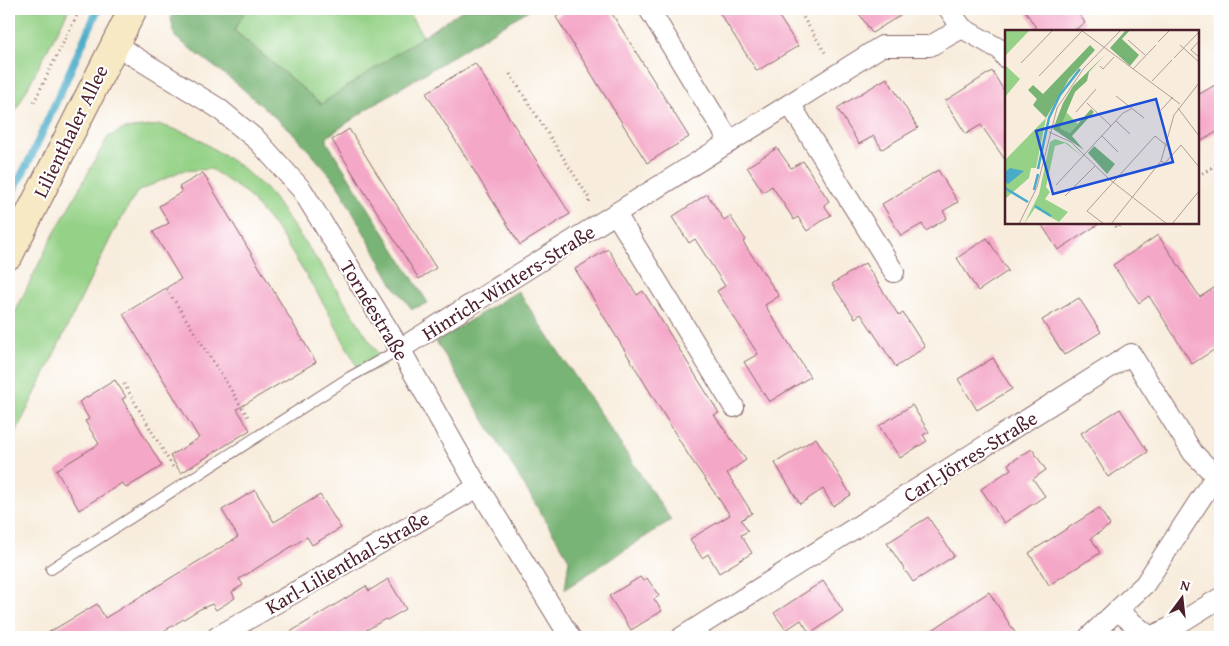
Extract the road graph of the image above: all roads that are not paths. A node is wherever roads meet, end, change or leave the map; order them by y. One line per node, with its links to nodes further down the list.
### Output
1 (133, 9): 5 (main road, Lilienthaler Allee)
2 (649, 9): 8 (street)
3 (949, 9): 4 (street)
4 (962, 28): 6 (street); 7 (street, Hinrich-Winters-Straße)
5 (114, 44): 10 (main road, Lilienthaler Allee); 12 (street, Tornéestraße)
6 (1005, 56)
7 (790, 104): 8 (street, Hinrich-Winters-Straße); 11 (street)
8 (730, 142): 9 (street, Hinrich-Winters-Straße)
9 (616, 214): 12 (street, Hinrich-Winters-Straße); 13 (street, Hinrich-Winters-Straße)
10 (9, 255)
11 (894, 272)
12 (400, 349): 15 (street, Tornéestraße); 16 (lane)
13 (734, 407)
14 (1218, 473): 18 (street); 21 (street, Carl-Jörres-Straße)
15 (478, 487): 19 (street, Karl-Lilienthal-Straße); 20 (street, Tornéestraße)
16 (51, 569)
17 (1220, 598): 18 (street)
18 (1118, 611): 22 (street)
19 (224, 635)
20 (570, 637)
21 (682, 637)
22 (1089, 637)

